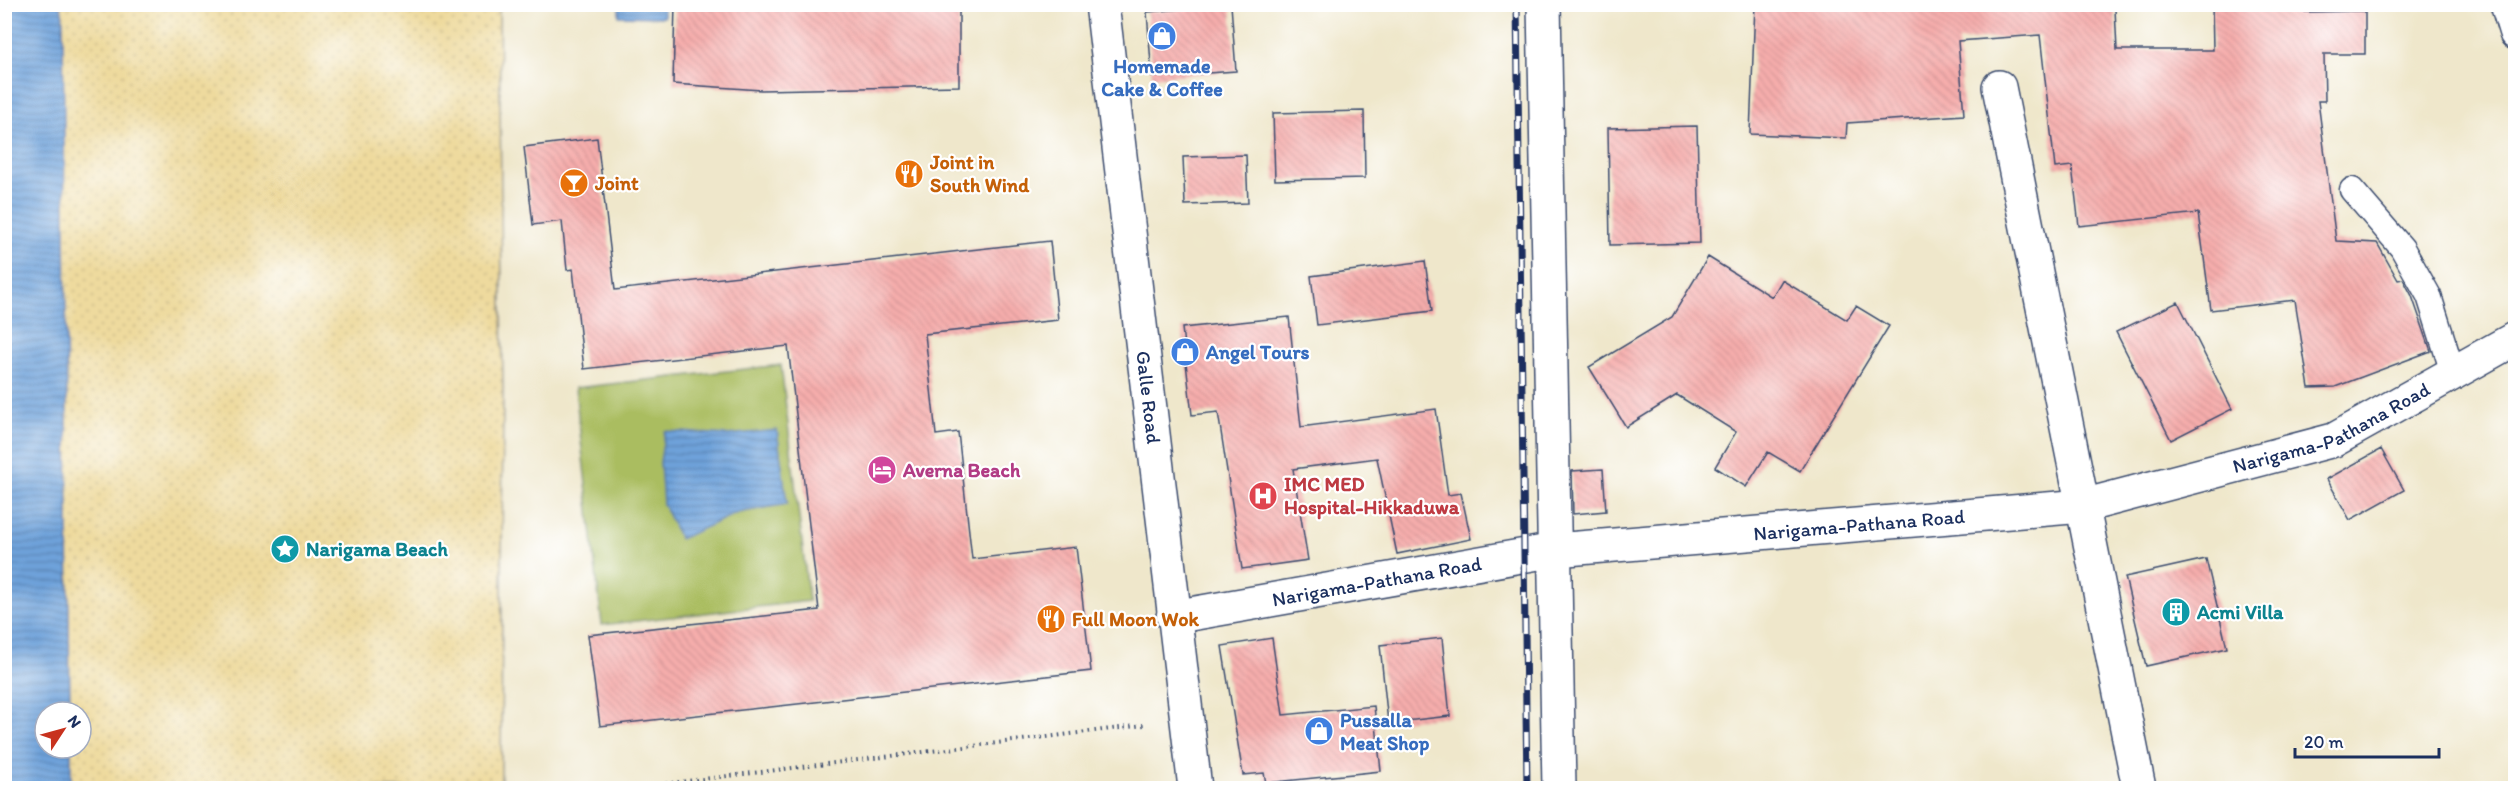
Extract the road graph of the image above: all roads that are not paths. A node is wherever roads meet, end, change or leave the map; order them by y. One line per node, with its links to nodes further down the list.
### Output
1 (1102, 4): 11 (main road, Galle Road)
2 (1544, 4): 10 (main road)
3 (2507, 4): 4 (main road)
4 (2516, 33)
5 (1999, 87): 9 (main road)
6 (2352, 190): 8 (lane)
7 (2516, 338): 8 (main road, Narigama-Pathana Road)
8 (2453, 373): 9 (main road, Narigama-Pathana Road)
9 (2084, 506): 10 (main road, Narigama-Pathana Road); 14 (main road)
10 (1555, 550): 11 (main road, Narigama-Pathana Road); 13 (main road)
11 (1173, 617): 12 (main road, Galle Road)
12 (1195, 789)
13 (1559, 789)
14 (2139, 789)

